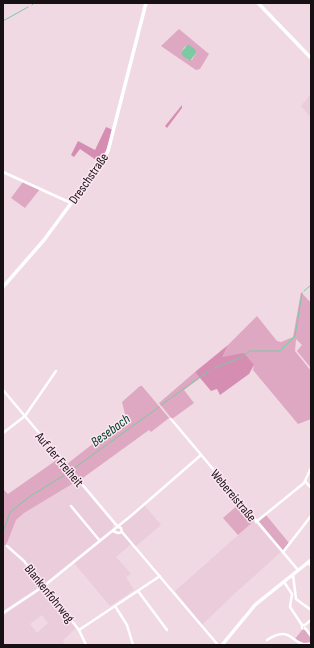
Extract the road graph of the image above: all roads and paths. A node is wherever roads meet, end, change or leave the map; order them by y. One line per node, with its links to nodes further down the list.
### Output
1 (146, 3): 5 (street, Dreschstraße)
2 (258, 3): 3 (street)
3 (311, 58)
4 (3, 172): 5 (street)
5 (71, 203): 6 (street, Dreschstraße)
6 (3, 287)
7 (56, 371): 9 (street)
8 (3, 390): 9 (street, Auf der Freiheit)
9 (25, 416): 11 (street); 19 (street, Auf der Freiheit)
10 (171, 419): 12 (street, Webereistraße)
11 (3, 433)
12 (201, 455): 18 (street, Webereistraße); 19 (street)
13 (311, 468): 14 (street)
14 (305, 481): 15 (street); 18 (street)
15 (311, 488)
16 (71, 506): 22 (street)
17 (311, 516): 24 (street)
18 (256, 522): 24 (street, Webereistraße)
19 (118, 527): 20 (street); 21 (street, Auf der Freiheit)
20 (113, 531): 21 (street); 22 (street)
21 (122, 532): 27 (street)
22 (100, 541): 29 (street)
23 (7, 546): 29 (street, Blankenfohrweg)
24 (283, 552): 26 (street, Webereistraße)
25 (310, 563): 26 (street)
26 (295, 572): 28 (street); 32 (street)
27 (160, 576): 30 (street); 44 (street)
28 (284, 582): 35 (street); 45 (street)
29 (44, 586): 33 (street); 36 (street, Blankenfohrweg)
30 (138, 591): 31 (street); 37 (street)
31 (115, 606): 36 (street); 43 (street)
32 (311, 610)
33 (3, 613)
34 (311, 620): 35 (street)
35 (304, 626): 38 (street)
36 (79, 630): 42 (street, Blankenfohrweg)
37 (167, 630)
38 (311, 636)
39 (267, 640): 40 (street)
40 (297, 641): 41 (street); 46 (street)
41 (311, 644)
42 (86, 645)
43 (133, 645)
44 (218, 645)
45 (222, 645)
46 (294, 645)

